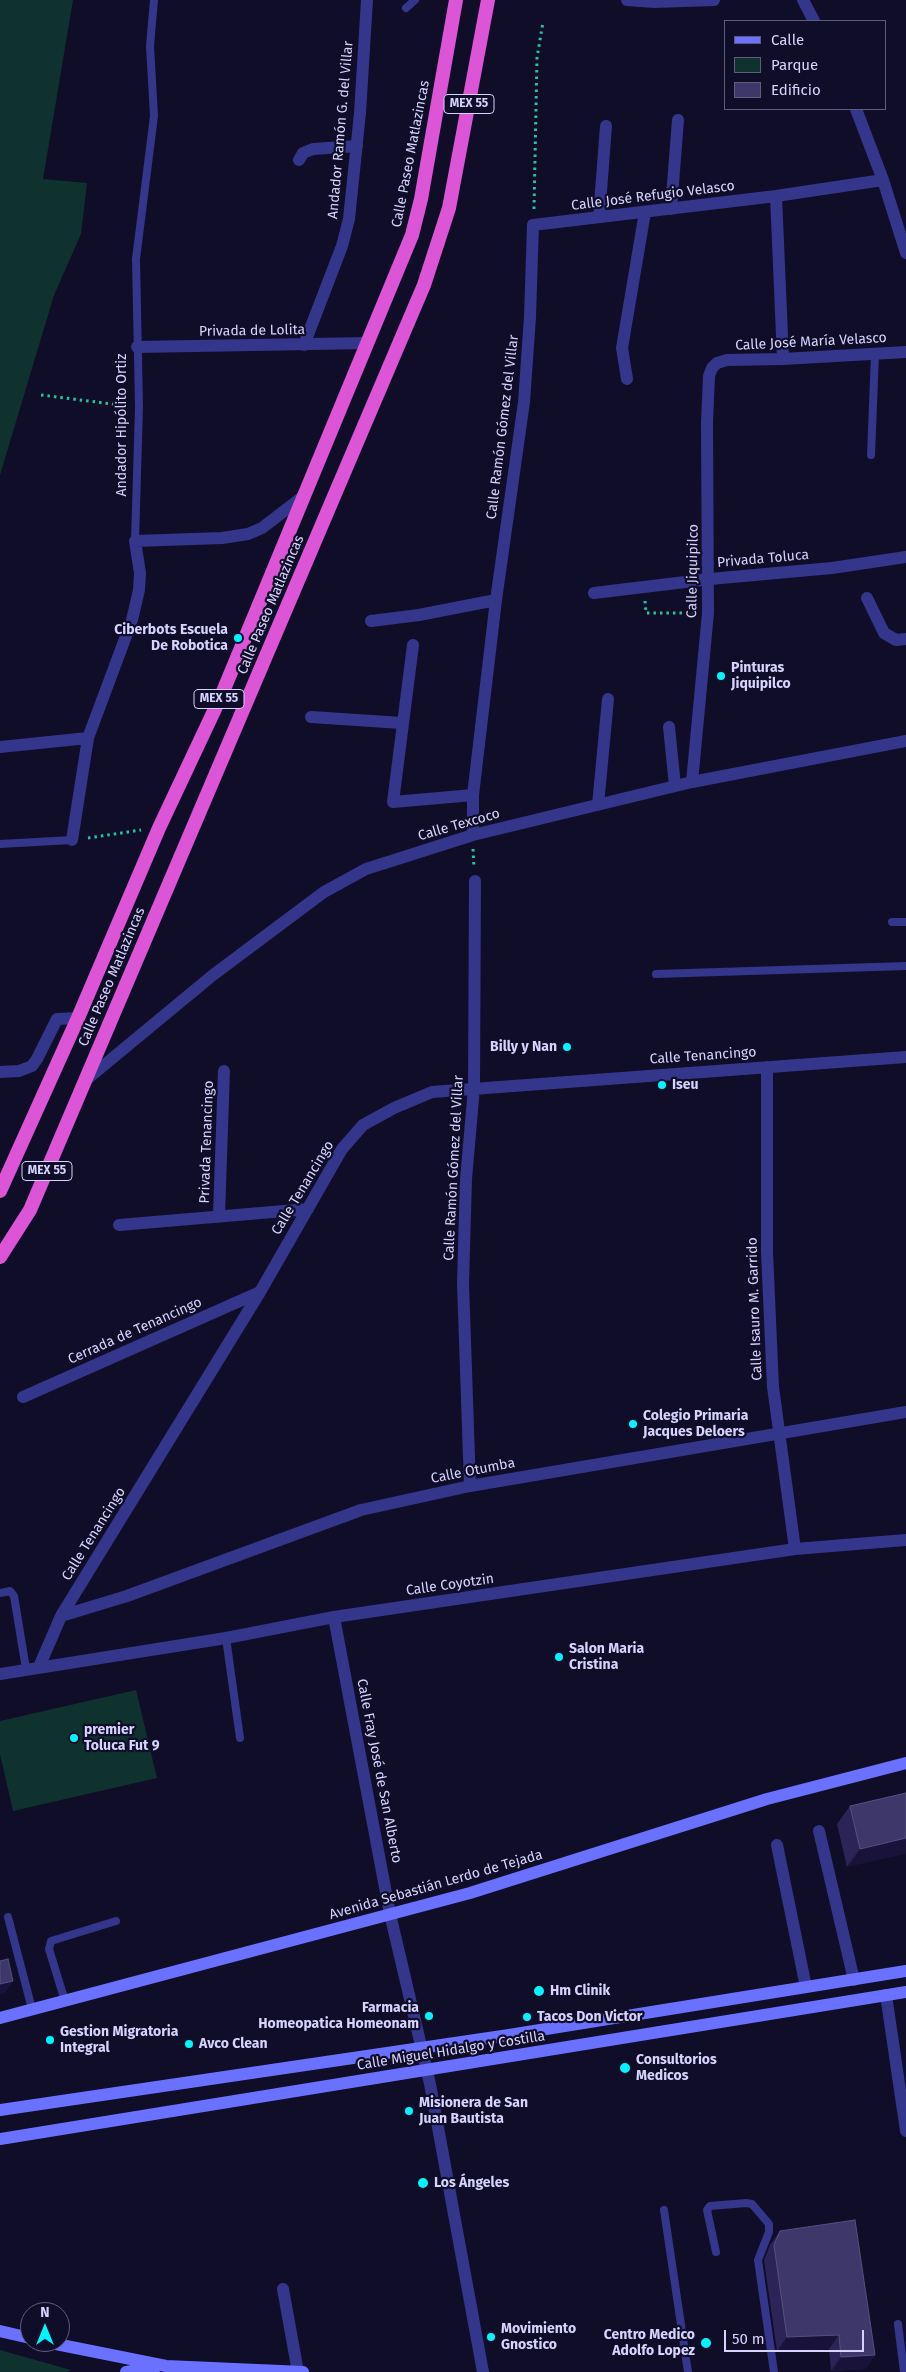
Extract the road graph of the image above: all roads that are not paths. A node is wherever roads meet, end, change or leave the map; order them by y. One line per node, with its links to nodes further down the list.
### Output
1 (154, 0): 25 (lane, Andador Hipólito Ortiz)
2 (367, 0): 14 (street, Andador Ramón G. del Villar)
3 (415, 0): 9 (lane)
4 (456, 0): 23 (highway, Calle Paseo Matlazincas / MEX 55)
5 (488, 0): 66 (highway, Calle Paseo Matlazincas / MEX 55)
6 (627, 0): 7 (street)
7 (714, 0)
8 (806, 1): 10 (street)
9 (406, 8)
10 (814, 20)
11 (856, 110): 16 (street)
12 (678, 120): 18 (street)
13 (606, 126): 20 (street)
14 (357, 146): 15 (street); 24 (street, Andador Ramón G. del Villar)
15 (298, 160)
16 (883, 180): 17 (street, Calle José Refugio Velasco); 22 (street)
17 (776, 196): 18 (street, Calle José Refugio Velasco); 28 (street)
18 (671, 209): 19 (street, Calle José Refugio Velasco)
19 (645, 212): 20 (street, Calle José Refugio Velasco); 30 (street)
20 (599, 217): 21 (street, Calle José Refugio Velasco)
21 (533, 225): 38 (street, Calle Ramón Gómez del Villar)
22 (906, 253)
23 (368, 343): 24 (street, Privada de Lolita); 32 (highway, Calle Paseo Matlazincas / MEX 55)
24 (304, 346): 25 (street, Privada de Lolita)
25 (137, 347): 33 (lane, Andador Hipólito Ortiz)
26 (906, 352): 27 (street, Calle José María Velasco)
27 (875, 354): 28 (street, Calle José María Velasco); 31 (lane)
28 (783, 360): 29 (street, Calle José María Velasco)
29 (717, 363): 35 (street, Calle Jiquipilco)
30 (627, 379)
31 (871, 455)
32 (305, 495): 33 (street); 61 (highway, Calle Paseo Matlazincas / MEX 55)
33 (135, 541): 46 (street, Andador Hipólito Ortiz)
34 (906, 557): 35 (street, Privada Toluca)
35 (710, 579): 36 (street, Privada Toluca); 49 (street, Calle Jiquipilco)
36 (594, 594)
37 (867, 598): 40 (street)
38 (496, 600): 39 (street); 51 (street, Calle Ramón Gómez del Villar)
39 (371, 621)
40 (906, 639)
41 (413, 645): 44 (street)
42 (608, 698): 52 (street)
43 (311, 717): 44 (street)
44 (402, 723): 51 (street)
45 (669, 728): 50 (street)
46 (88, 738): 48 (street); 54 (street, Andador Hipólito Ortiz)
47 (906, 740): 49 (street, Calle Texcoco)
48 (0, 747)
49 (692, 782): 50 (street, Calle Texcoco)
50 (675, 786): 52 (street, Calle Texcoco)
51 (473, 795): 53 (street, Calle Ramón Gómez del Villar)
52 (598, 804): 53 (street, Calle Texcoco)
53 (473, 835): 66 (street, Calle Texcoco)
54 (72, 840): 55 (lane)
55 (0, 844)
56 (475, 881): 67 (street, Calle Ramón Gómez del Villar)
57 (892, 922): 58 (lane)
58 (906, 922)
59 (906, 966): 60 (lane)
60 (656, 974)
61 (78, 1018): 65 (street); 68 (highway, Calle Paseo Matlazincas / MEX 55)
62 (906, 1057): 63 (street, Calle Tenancingo)
63 (767, 1067): 67 (street, Calle Tenancingo); 76 (street, Calle Isauro M. Garrido)
64 (224, 1070): 70 (street, Privada Tenancingo)
65 (0, 1072)
66 (86, 1080): 72 (highway, Calle Paseo Matlazincas / MEX 55)
67 (474, 1088): 69 (street, Calle Tenancingo); 77 (street, Calle Ramón Gómez del Villar)
68 (0, 1191)
69 (308, 1208): 70 (street, Privada Tenancingo); 73 (street, Calle Tenancingo)
70 (219, 1215): 71 (street, Privada Tenancingo)
71 (119, 1225)
72 (0, 1257)
73 (260, 1292): 74 (street, Cerrada de Tenancingo); 81 (street, Calle Tenancingo)
74 (23, 1398)
75 (906, 1412): 76 (street, Calle Otumba)
76 (779, 1432): 77 (street, Calle Otumba); 79 (street, Calle Isauro M. Garrido)
77 (470, 1486): 81 (street, Calle Otumba)
78 (906, 1540): 79 (street, Calle Coyotzin)
79 (795, 1549): 82 (street, Calle Coyotzin)
80 (0, 1593): 84 (lane)
81 (61, 1616): 84 (street, Calle Tenancingo)
82 (334, 1617): 83 (street, Calle Coyotzin); 90 (street, Calle Fray José de San Alberto)
83 (226, 1638): 84 (street, Calle Coyotzin); 86 (lane)
84 (32, 1668): 85 (street, Calle Coyotzin)
85 (0, 1674)
86 (240, 1738)
87 (906, 1762): 90 (main road, Avenida Sebastián Lerdo de Tejada)
88 (819, 1831): 94 (street)
89 (778, 1845): 95 (street)
90 (390, 1914): 98 (main road, Avenida Sebastián Lerdo de Tejada); 101 (street, Calle Fray José de San Alberto)
91 (8, 1917): 99 (lane)
92 (116, 1921): 98 (lane)
93 (906, 1971): 94 (main road, Calle Miguel Hidalgo y Costilla)
94 (854, 1980): 95 (main road, Calle Miguel Hidalgo y Costilla)
95 (806, 1987): 101 (main road, Calle Miguel Hidalgo y Costilla)
96 (906, 1992): 97 (main road, Calle Miguel Hidalgo y Costilla)
97 (886, 1995): 102 (main road, Calle Miguel Hidalgo y Costilla); 104 (street)
98 (64, 2001): 99 (main road, Avenida Sebastián Lerdo de Tejada)
99 (32, 2009): 100 (main road, Avenida Sebastián Lerdo de Tejada)
100 (0, 2018)
101 (421, 2047): 102 (street, Calle Fray José de San Alberto); 103 (main road, Calle Miguel Hidalgo y Costilla)
102 (428, 2071): 105 (main road, Calle Miguel Hidalgo y Costilla); 117 (street, Calle Fray José de San Alberto)
103 (0, 2110)
104 (906, 2131)
105 (0, 2139)
106 (664, 2210): 118 (lane)
107 (716, 2252): 119 (lane)
108 (283, 2289): 115 (street)
109 (898, 2324): 120 (lane)
110 (0, 2331): 111 (main road)
111 (20, 2336)
112 (70, 2347): 113 (main road)
113 (166, 2366): 114 (main road); 115 (main road)
114 (126, 2372)
115 (298, 2372): 116 (main road)
116 (302, 2372)
117 (483, 2372)
118 (688, 2372)
119 (774, 2372)
120 (904, 2372)

